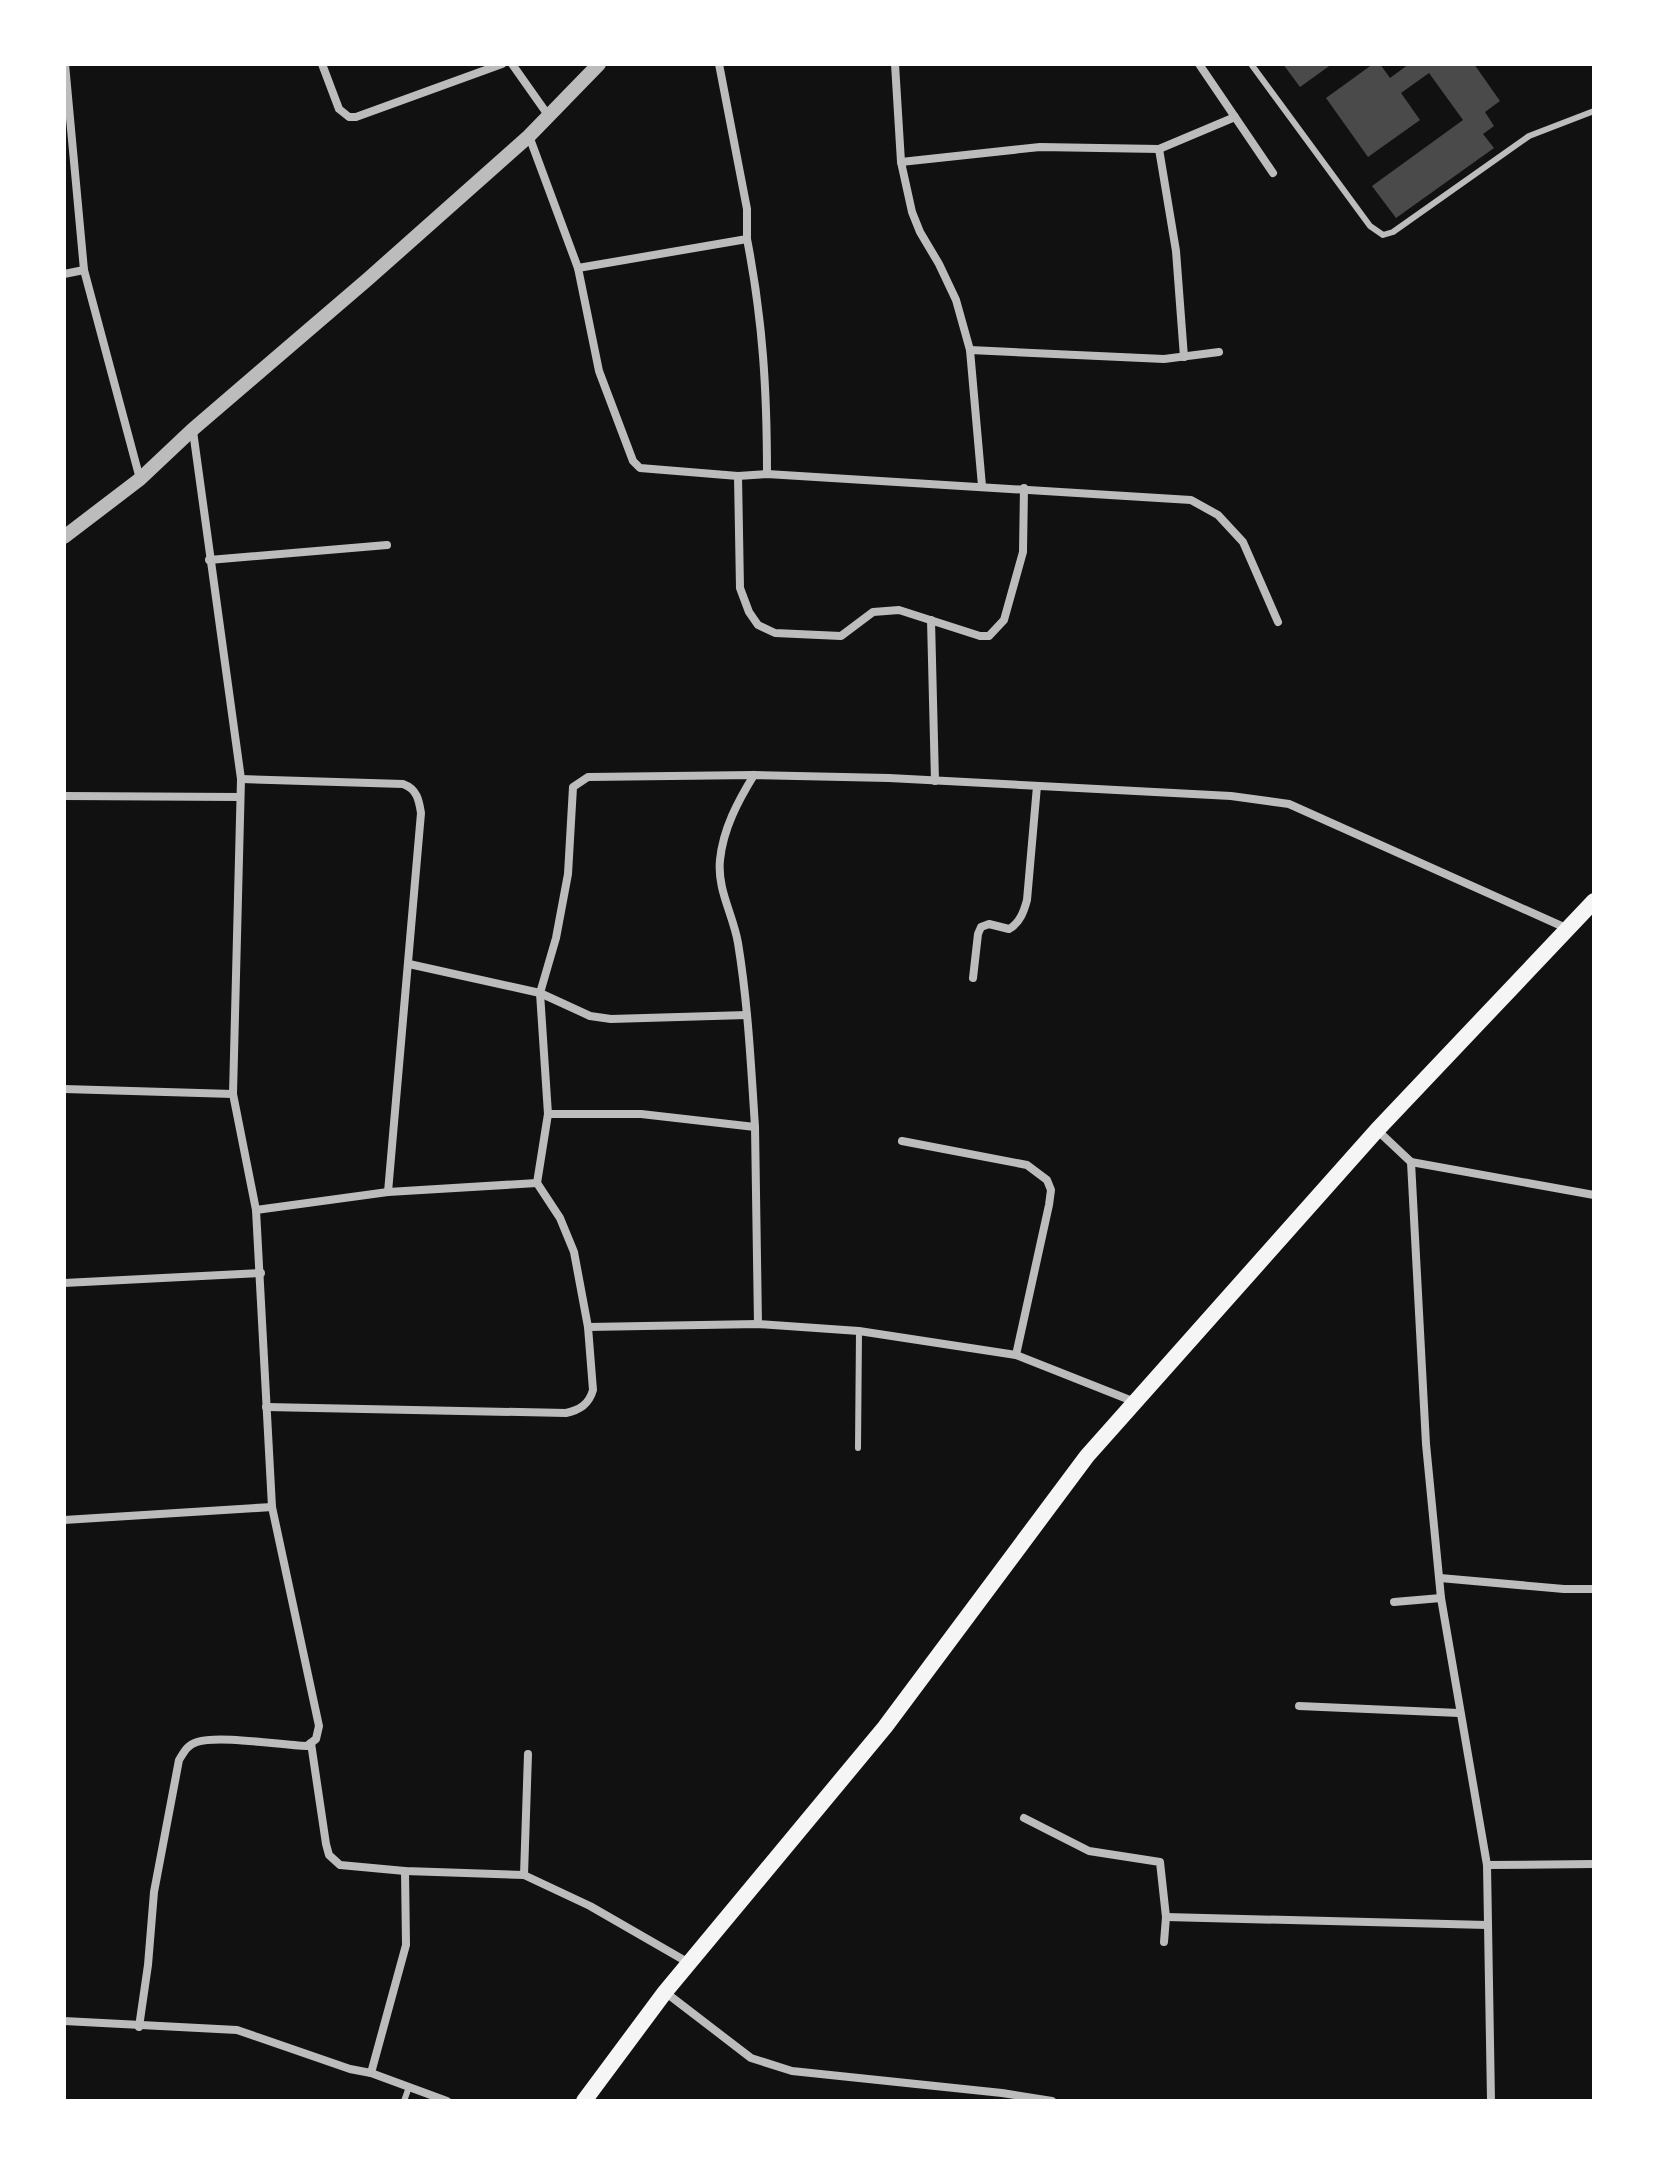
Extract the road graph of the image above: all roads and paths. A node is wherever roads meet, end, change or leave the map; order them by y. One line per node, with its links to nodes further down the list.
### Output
1 (65, 64): 19 (street)
2 (322, 64): 3 (street)
3 (502, 64)
4 (512, 64): 11 (street)
5 (599, 64): 11 (street)
6 (719, 64): 17 (street)
7 (895, 64): 15 (street)
8 (1199, 64): 12 (street)
9 (1251, 64): 10 (lane)
10 (1594, 111)
11 (548, 115): 13 (street)
12 (1235, 117): 14 (street); 16 (street)
13 (529, 136): 18 (street); 24 (street)
14 (1159, 149): 15 (street); 23 (street)
15 (901, 162): 21 (street)
16 (1273, 173)
17 (747, 239): 18 (street); 25 (street)
18 (578, 268): 26 (street)
19 (84, 270): 20 (street); 27 (street)
20 (64, 274)
21 (970, 350): 23 (street); 28 (street)
22 (1219, 352): 23 (street)
23 (1184, 357)
24 (192, 430): 27 (street); 32 (street)
25 (767, 474): 26 (street); 28 (street)
26 (738, 476): 33 (street)
27 (140, 479): 30 (street)
28 (982, 486): 29 (street)
29 (1024, 488): 33 (street); 34 (street)
30 (64, 537)
31 (387, 545): 32 (street)
32 (209, 560): 36 (street)
33 (931, 620): 37 (street)
34 (1278, 622)
35 (754, 775): 37 (street); 45 (street); 46 (street)
36 (241, 779): 40 (street); 43 (street)
37 (935, 781): 38 (street)
38 (1037, 786): 42 (street); 44 (street)
39 (64, 796): 40 (street)
40 (240, 797): 48 (street)
41 (1594, 901): 42 (main road)
42 (1566, 928): 51 (main road)
43 (409, 964): 45 (street); 55 (street)
44 (973, 978)
45 (540, 993): 46 (street); 49 (street)
46 (747, 1015): 50 (street)
47 (64, 1089): 48 (street)
48 (233, 1094): 57 (street)
49 (548, 1114): 50 (street); 54 (street)
50 (755, 1127): 60 (street)
51 (1377, 1130): 53 (street); 64 (main road)
52 (902, 1141): 63 (street)
53 (1411, 1162): 56 (street); 69 (street)
54 (537, 1183): 55 (street); 61 (street)
55 (388, 1192): 57 (street)
56 (1594, 1195)
57 (256, 1210): 58 (street)
58 (261, 1273): 59 (street); 65 (street)
59 (64, 1283)
60 (758, 1324): 61 (street); 62 (street)
61 (588, 1327): 65 (street)
62 (859, 1331): 63 (street); 66 (lane)
63 (1016, 1355): 64 (street)
64 (1135, 1402): 85 (main road)
65 (266, 1407): 67 (street)
66 (858, 1448)
67 (272, 1507): 68 (street); 75 (street)
68 (64, 1520)
69 (1440, 1578): 70 (street); 71 (street)
70 (1594, 1589)
71 (1441, 1598): 72 (street); 74 (street)
72 (1394, 1602)
73 (1299, 1706): 74 (street)
74 (1459, 1713): 79 (street)
75 (311, 1743): 80 (street); 88 (street)
76 (528, 1754): 81 (street)
77 (1024, 1818): 82 (street)
78 (1594, 1864): 79 (street)
79 (1487, 1865): 83 (street)
80 (405, 1871): 81 (street); 89 (street)
81 (524, 1875): 85 (street)
82 (1166, 1917): 83 (street); 84 (street)
83 (1487, 1925): 95 (street)
84 (1164, 1942)
85 (689, 1963): 86 (main road)
86 (665, 1992): 93 (main road); 94 (street)
87 (64, 2021): 88 (street)
88 (139, 2027): 89 (street)
89 (371, 2073): 90 (street)
90 (409, 2087): 91 (lane); 92 (street)
91 (404, 2101)
92 (447, 2101)
93 (584, 2101)
94 (1050, 2101)
95 (1491, 2101)

